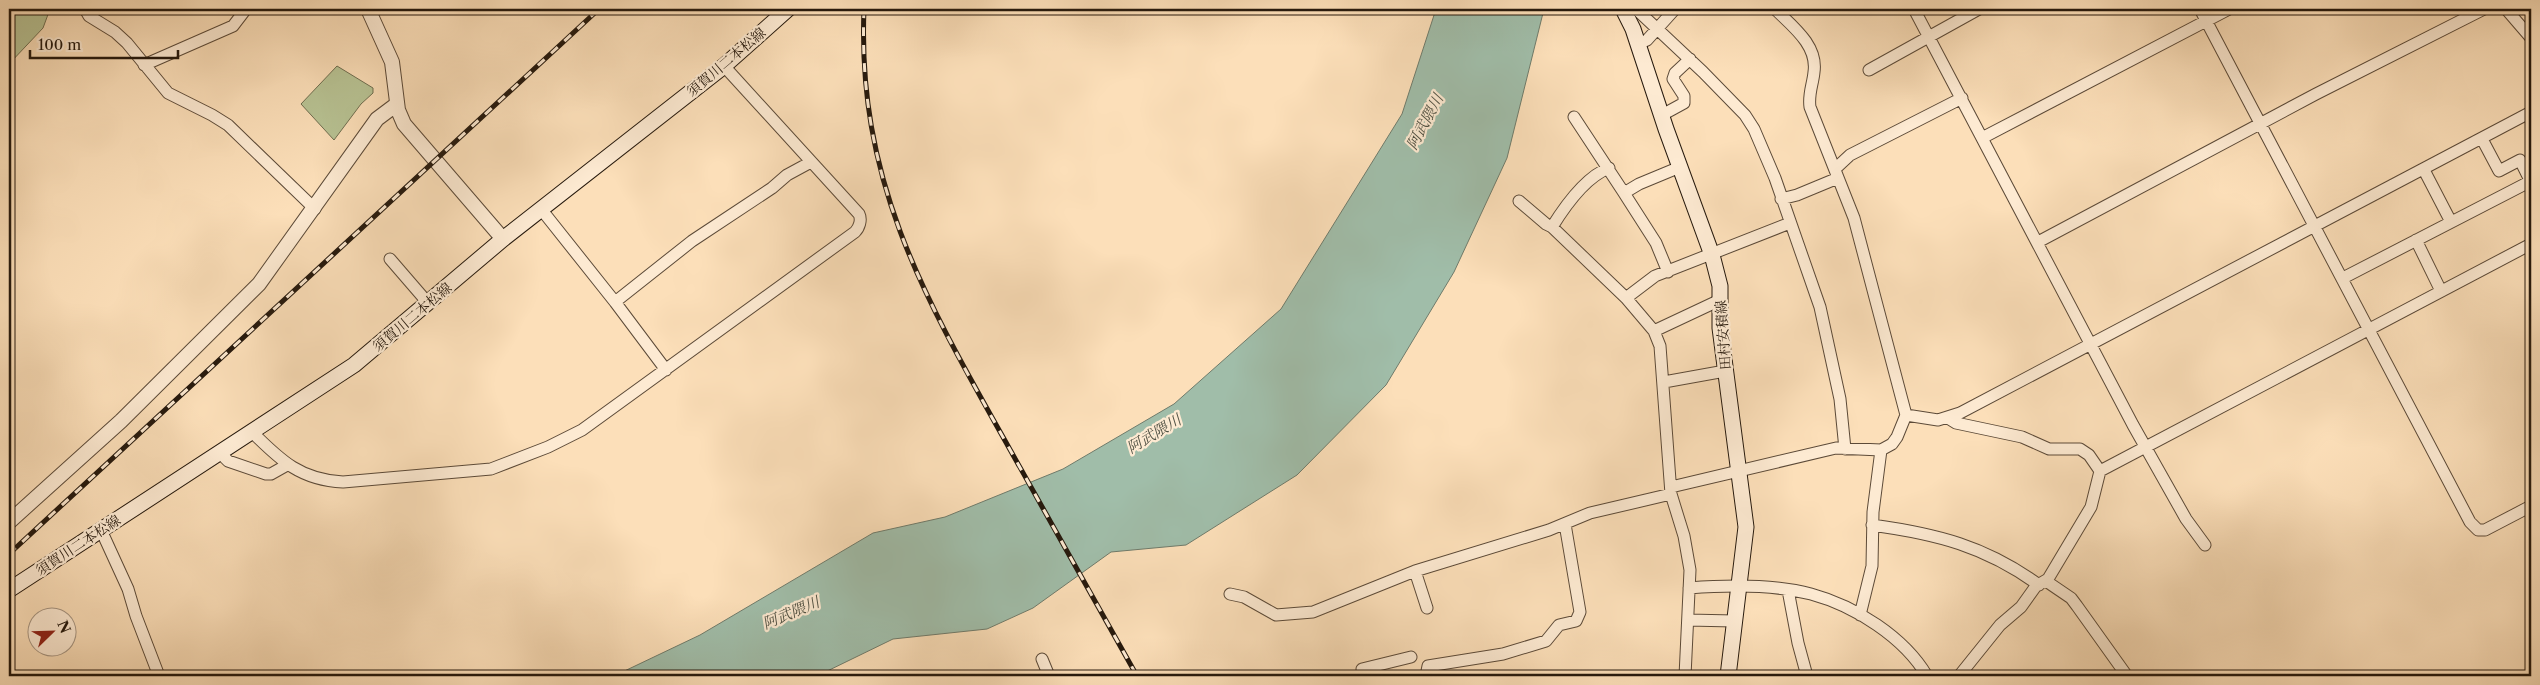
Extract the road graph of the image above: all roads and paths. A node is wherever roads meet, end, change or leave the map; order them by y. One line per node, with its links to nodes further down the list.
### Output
1 (85, 9): 21 (street)
2 (246, 9): 21 (street)
3 (368, 9): 25 (street)
4 (788, 9): 22 (main road, 須賀川二本松線)
5 (1623, 9): 19 (main road, 田村安積線)
6 (1636, 9): 16 (street)
7 (1675, 9): 16 (street)
8 (1775, 9): 36 (street)
9 (1914, 9): 17 (street)
10 (1979, 9): 17 (street)
11 (2200, 9): 15 (street)
12 (2229, 9): 15 (street)
13 (2484, 9): 29 (street)
14 (2506, 9): 18 (street)
15 (2206, 21): 29 (street); 30 (street)
16 (1657, 29): 19 (street); 20 (street)
17 (1928, 36): 23 (street); 24 (street)
18 (2531, 38)
19 (1638, 44): 27 (main road, 田村安積線)
20 (1690, 59): 27 (street); 39 (street)
21 (144, 65): 41 (street)
22 (724, 66): 32 (street); 42 (main road, 須賀川二本松線)
23 (1869, 70)
24 (1962, 98): 30 (street); 36 (street)
25 (397, 104): 41 (street); 47 (street)
26 (2531, 112): 31 (street)
27 (1662, 116): 33 (main road, 田村安積線)
28 (1574, 117): 34 (street)
29 (2260, 124): 46 (street); 49 (street)
30 (1982, 138): 49 (street)
31 (2482, 139): 35 (street); 37 (street)
32 (811, 162): 58 (street); 63 (street)
33 (1680, 167): 38 (street); 51 (main road, 田村安積線)
34 (1609, 168): 38 (street); 45 (street)
35 (2424, 170): 43 (street); 46 (street)
36 (1836, 174): 39 (street); 66 (street)
37 (2531, 181): 43 (street)
38 (1624, 193): 53 (street)
39 (1782, 199): 44 (street)
40 (1520, 201): 45 (street)
41 (315, 209): 78 (street)
42 (541, 209): 47 (main road, 須賀川二本松線); 58 (street)
43 (2451, 222): 48 (street)
44 (1790, 224): 51 (street); 70 (street)
45 (1552, 227): 56 (street)
46 (2315, 227): 54 (street); 62 (street)
47 (503, 239): 59 (main road, 須賀川二本松線)
48 (2416, 240): 54 (street); 55 (street)
49 (2038, 242): 62 (street)
50 (2531, 244): 55 (street)
51 (1712, 255): 53 (street); 57 (main road, 田村安積線)
52 (390, 259): 59 (street)
53 (1668, 272): 56 (street)
54 (2343, 278): 60 (street)
55 (2441, 291): 60 (street)
56 (1626, 298): 61 (street)
57 (1720, 300): 61 (street); 64 (main road, 田村安積線)
58 (615, 302): 63 (street)
59 (428, 303): 68 (main road, 須賀川二本松線)
60 (2368, 329): 69 (street); 77 (street)
61 (1654, 331): 65 (street)
62 (2092, 345): 67 (street); 69 (street)
63 (666, 370): 73 (street)
64 (1725, 371): 65 (street); 74 (main road, 田村安積線)
65 (1664, 382): 76 (street)
66 (1906, 415): 67 (street); 71 (street)
67 (1948, 418): 75 (street)
68 (252, 432): 72 (main road, 須賀川二本松線); 73 (street)
69 (2146, 446): 75 (street); 82 (street)
70 (1845, 449): 71 (street); 74 (street)
71 (1881, 450): 80 (street)
72 (220, 453): 73 (street); 81 (main road, 須賀川二本松線)
73 (287, 464)
74 (1738, 469): 76 (street); 85 (main road, 田村安積線)
75 (2100, 471): 84 (street)
76 (1671, 490): 79 (street); 86 (street)
77 (2531, 506)
78 (9, 522)
79 (1565, 524): 83 (street); 99 (street)
80 (1872, 525): 84 (street); 91 (street)
81 (101, 530): 87 (main road, 須賀川二本松線); 97 (street)
82 (2204, 545)
83 (1415, 571): 89 (street); 90 (street)
84 (2042, 583): 104 (street); 105 (street)
85 (1737, 587): 86 (street); 88 (street); 93 (main road, 田村安積線)
86 (1689, 588): 92 (street)
87 (9, 590)
88 (1788, 590): 91 (street); 102 (street)
89 (1230, 594)
90 (1427, 608)
91 (1860, 615): 103 (street)
92 (1688, 620): 93 (street); 100 (street)
93 (1734, 621): 101 (main road, 田村安積線)
94 (1411, 657): 96 (street)
95 (1042, 658): 98 (street)
96 (1362, 669)
97 (159, 676)
98 (1049, 676)
99 (1426, 676)
100 (1685, 676)
101 (1728, 676)
102 (1807, 676)
103 (1927, 676)
104 (1960, 676)
105 (2127, 676)

